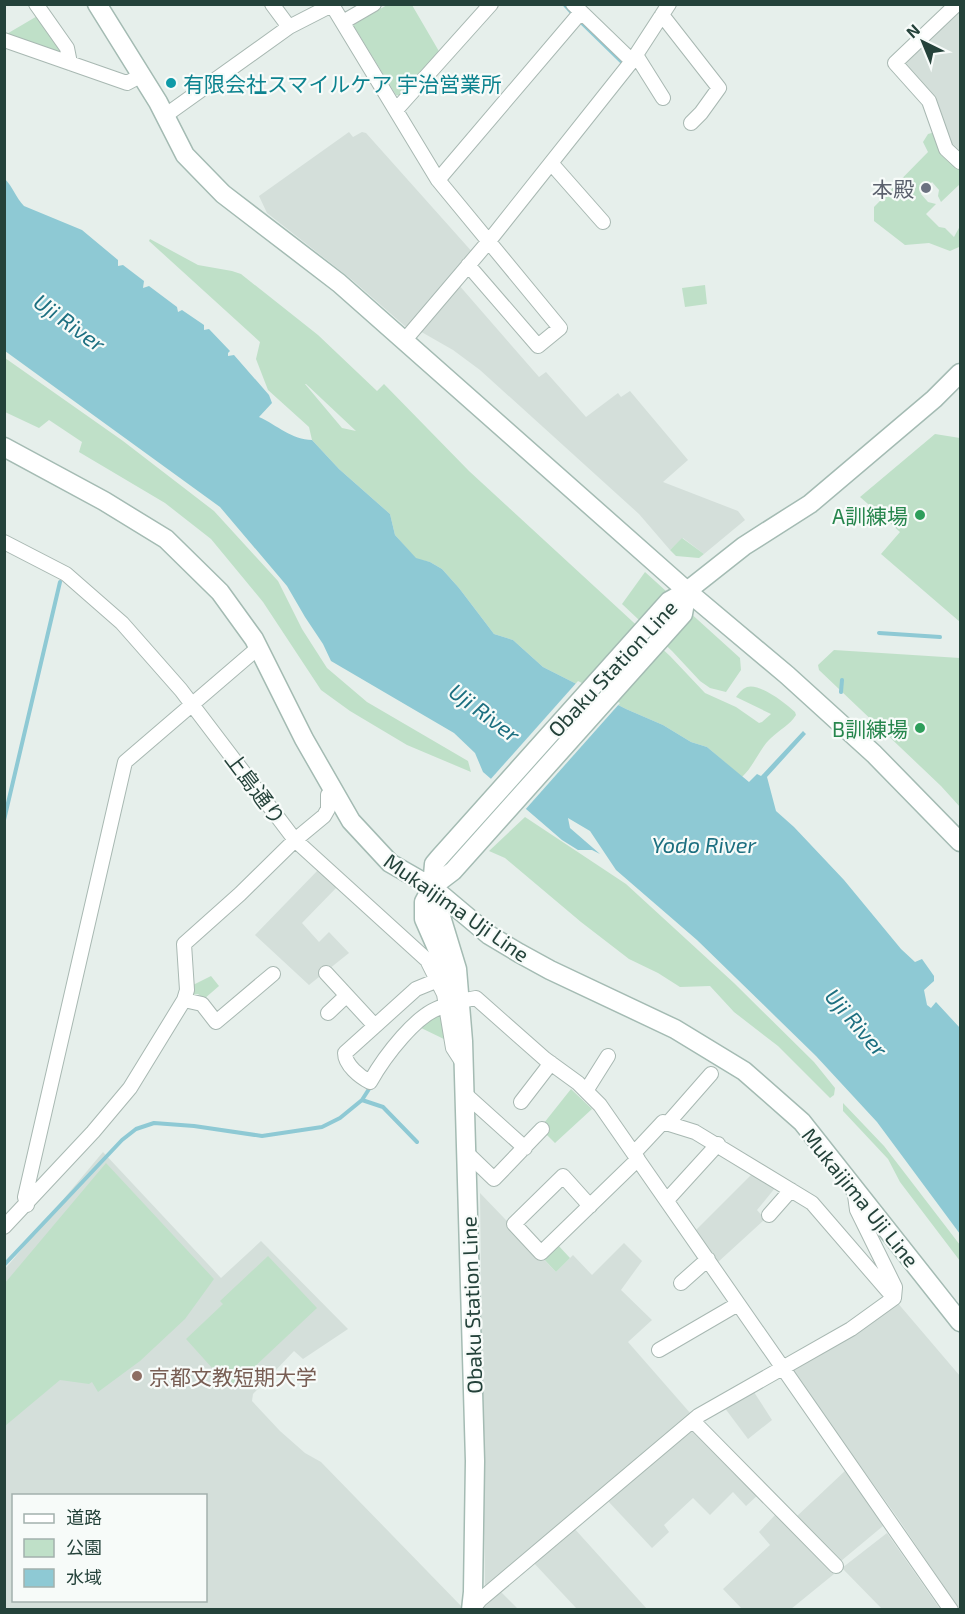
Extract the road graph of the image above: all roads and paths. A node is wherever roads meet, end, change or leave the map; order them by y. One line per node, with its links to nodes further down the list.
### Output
1 (36, 4): 13 (street)
2 (97, 4): 14 (main road)
3 (272, 4): 10 (street)
4 (374, 4): 9 (street)
5 (491, 4): 16 (street)
6 (957, 4): 19 (street)
7 (666, 10): 12 (street); 18 (street)
8 (577, 13): 12 (street); 21 (street)
9 (342, 22): 10 (street); 16 (street)
10 (290, 27): 17 (street)
11 (4, 40): 13 (street)
12 (634, 58): 15 (street); 20 (street)
13 (70, 63): 14 (street)
14 (142, 75): 17 (main road)
15 (663, 98)
16 (396, 110): 21 (street)
17 (166, 115): 25 (main road)
18 (691, 123)
19 (960, 162)
20 (551, 163): 22 (street); 23 (street)
21 (438, 180): 23 (street)
22 (603, 222)
23 (489, 241): 24 (street); 24 (street)
24 (468, 265): 25 (street)
25 (404, 340): 29 (main road)
26 (960, 374): 29 (main road, Obaku Station Line)
27 (4, 447): 30 (main road, Mukaijima Uji Line)
28 (4, 543): 31 (street, 上島通り)
29 (681, 600): 34 (main road); 35 (main road, Obaku Station Line)
30 (258, 647): 31 (street); 32 (main road, Mukaijima Uji Line)
31 (193, 705): 33 (street, 上島通り); 61 (street)
32 (334, 791): 33 (street); 35 (main road, Mukaijima Uji Line)
33 (295, 840): 40 (street, 上島通り); 42 (street)
34 (960, 842)
35 (432, 887): 36 (main road, Mukaijima Uji Line); 37 (main road, Obaku Station Line); 43 (main road, Obaku Station Line)
36 (469, 919): 37 (main road); 58 (main road, Mukaijima Uji Line)
37 (446, 935): 43 (main road, Obaku Station Line)
38 (326, 973): 41 (street)
39 (273, 974): 42 (street)
40 (438, 980): 43 (street, 上島通り); 45 (street)
41 (346, 996): 44 (street); 45 (street)
42 (184, 1000): 61 (street)
43 (453, 1003): 45 (street); 47 (street); 50 (main road, Obaku Station Line)
44 (328, 1013)
45 (375, 1026)
46 (608, 1056): 49 (street)
47 (548, 1067): 49 (street); 51 (street)
48 (711, 1074): 52 (street)
49 (586, 1091): 57 (street)
50 (465, 1094): 55 (street); 56 (main road, Obaku Station Line)
51 (520, 1102)
52 (668, 1122): 54 (street); 57 (street)
53 (542, 1130): 55 (street)
54 (717, 1144): 59 (street); 60 (street)
55 (525, 1148): 56 (street)
56 (467, 1153): 74 (main road, Obaku Station Line)
57 (634, 1160): 60 (street); 62 (street)
58 (854, 1186): 67 (street); 69 (main road, Mukaijima Uji Line)
59 (791, 1190): 63 (street); 67 (street)
60 (667, 1200): 65 (street)
61 (27, 1204): 64 (street)
62 (590, 1206): 62 (street)
63 (769, 1215)
64 (4, 1227)
65 (704, 1263): 66 (street); 68 (street)
66 (681, 1283)
67 (894, 1298): 71 (street)
68 (734, 1307): 70 (street); 71 (street)
69 (960, 1322)
70 (659, 1350)
71 (779, 1371): 72 (street); 75 (street)
72 (693, 1421): 73 (street); 74 (street)
73 (836, 1566)
74 (472, 1610)
75 (951, 1610)

